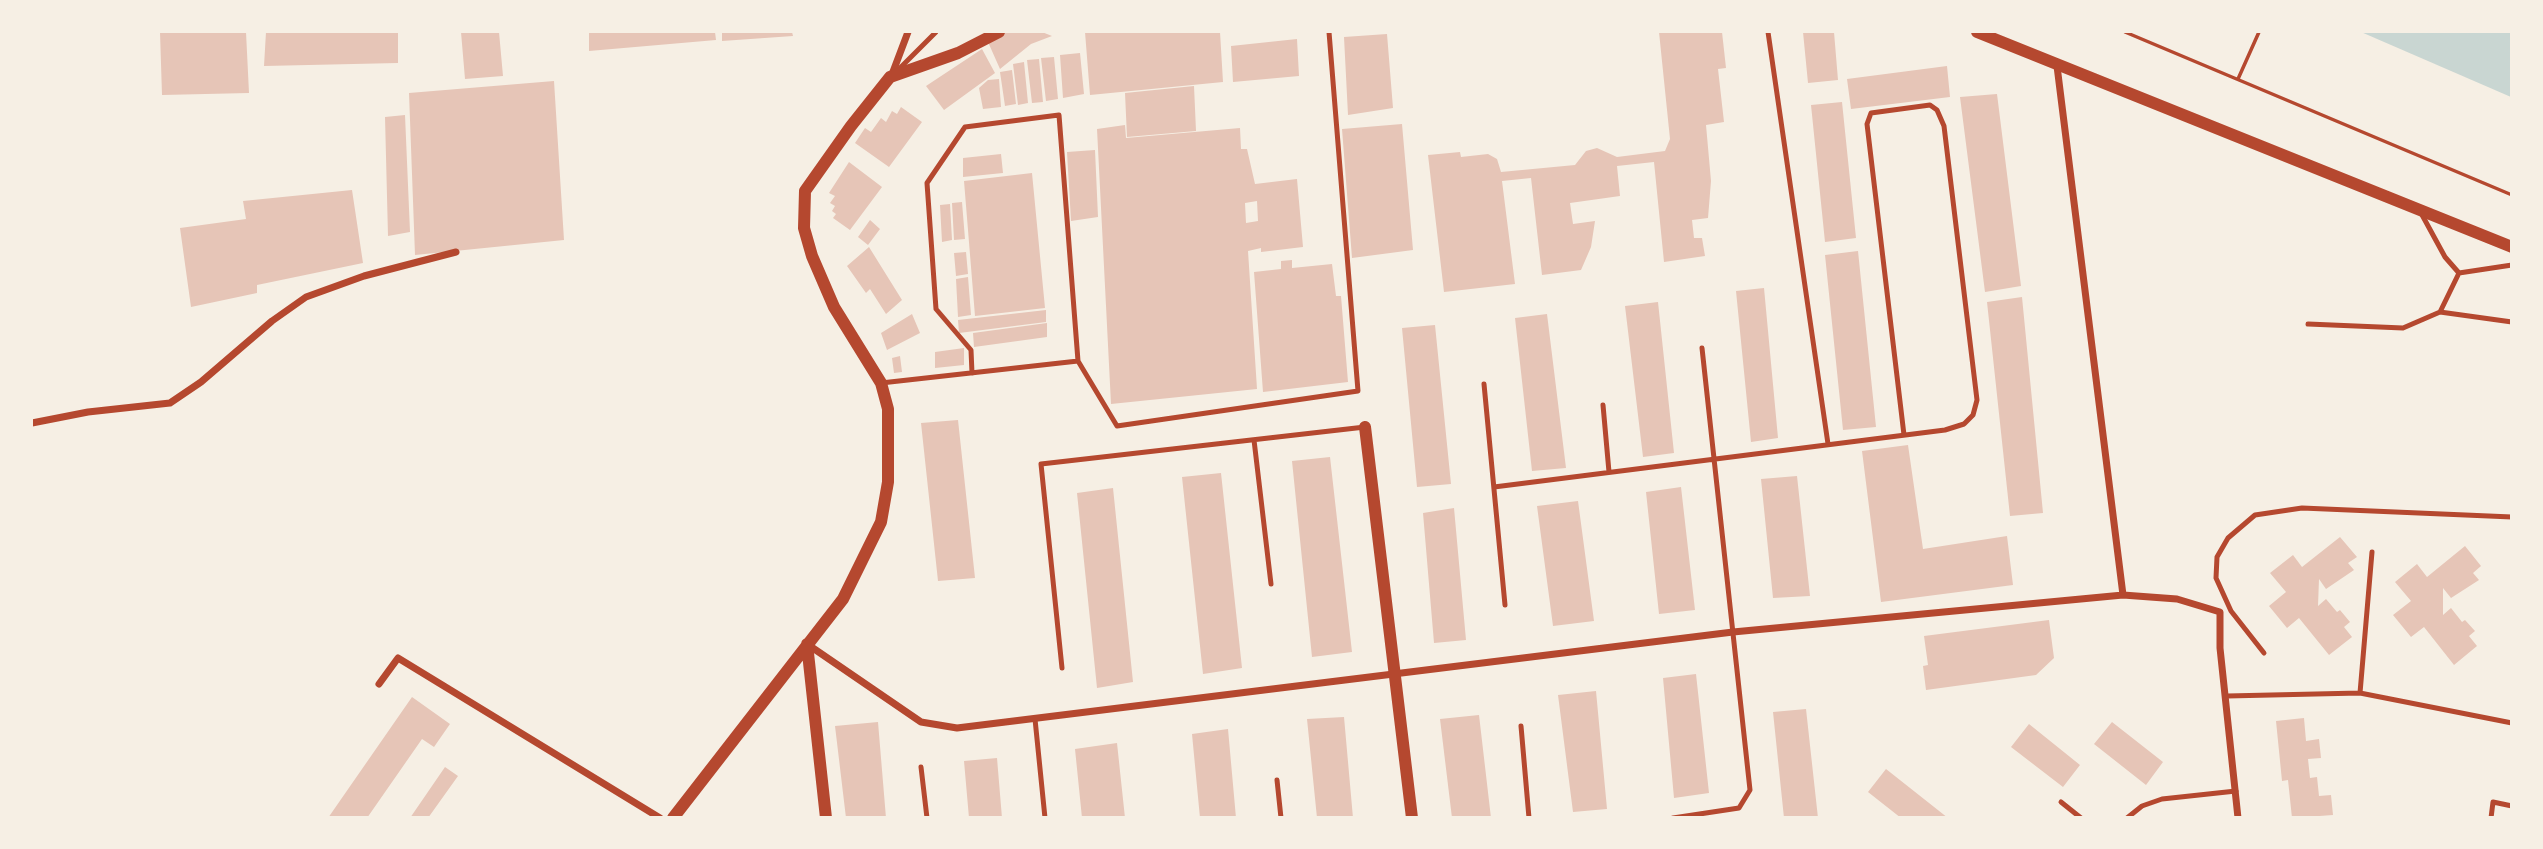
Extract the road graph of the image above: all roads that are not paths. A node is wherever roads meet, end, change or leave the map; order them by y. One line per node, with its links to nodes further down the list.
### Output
1 (908, 32): 8 (street)
2 (936, 32): 8 (lane)
3 (999, 32): 8 (street)
4 (1329, 32): 18 (lane)
5 (1768, 32): 27 (lane)
6 (1978, 32): 7 (street)
7 (2057, 66): 9 (street); 34 (street)
8 (890, 77): 20 (street)
9 (2419, 211): 10 (street); 13 (lane)
10 (2511, 247)
11 (456, 252): 23 (street)
12 (2511, 265): 13 (lane)
13 (2459, 273): 14 (lane)
14 (2440, 312): 15 (lane); 16 (lane)
15 (2511, 322)
16 (2308, 324)
17 (1703, 348): 28 (lane)
18 (1078, 361): 19 (lane); 19 (lane)
19 (972, 373): 20 (lane)
20 (881, 383): 37 (street)
21 (1484, 384): 30 (lane)
22 (1603, 405): 29 (lane)
23 (32, 423)
24 (1364, 427): 26 (lane); 40 (street)
25 (1904, 435): 25 (lane); 27 (lane)
26 (1254, 440): 33 (lane); 39 (lane)
27 (1828, 444): 28 (lane)
28 (1714, 459): 29 (lane); 36 (lane)
29 (1609, 472): 30 (lane)
30 (1494, 486): 35 (lane)
31 (2511, 517): 38 (lane)
32 (2372, 552): 42 (lane)
33 (1271, 584)
34 (2123, 596): 36 (street); 43 (street)
35 (1506, 605)
36 (1733, 632): 40 (street); 60 (lane)
37 (807, 644): 44 (street); 53 (street); 54 (street)
38 (2264, 653)
39 (1062, 667)
40 (1394, 674): 44 (street); 58 (street)
41 (379, 684): 52 (street)
42 (2360, 693): 43 (lane); 45 (lane)
43 (2227, 696): 49 (street)
44 (1035, 719): 56 (lane)
45 (2511, 723)
46 (1521, 726): 59 (lane)
47 (921, 768): 55 (lane)
48 (1277, 780): 57 (lane)
49 (2236, 791): 62 (lane); 63 (street)
50 (2061, 802): 61 (lane)
51 (2511, 806): 64 (lane)
52 (660, 817)
53 (673, 817)
54 (827, 817)
55 (927, 817)
56 (1045, 817)
57 (1281, 817)
58 (1412, 817)
59 (1529, 817)
60 (1673, 817)
61 (2081, 817)
62 (2127, 817)
63 (2238, 817)
64 (2491, 817)

